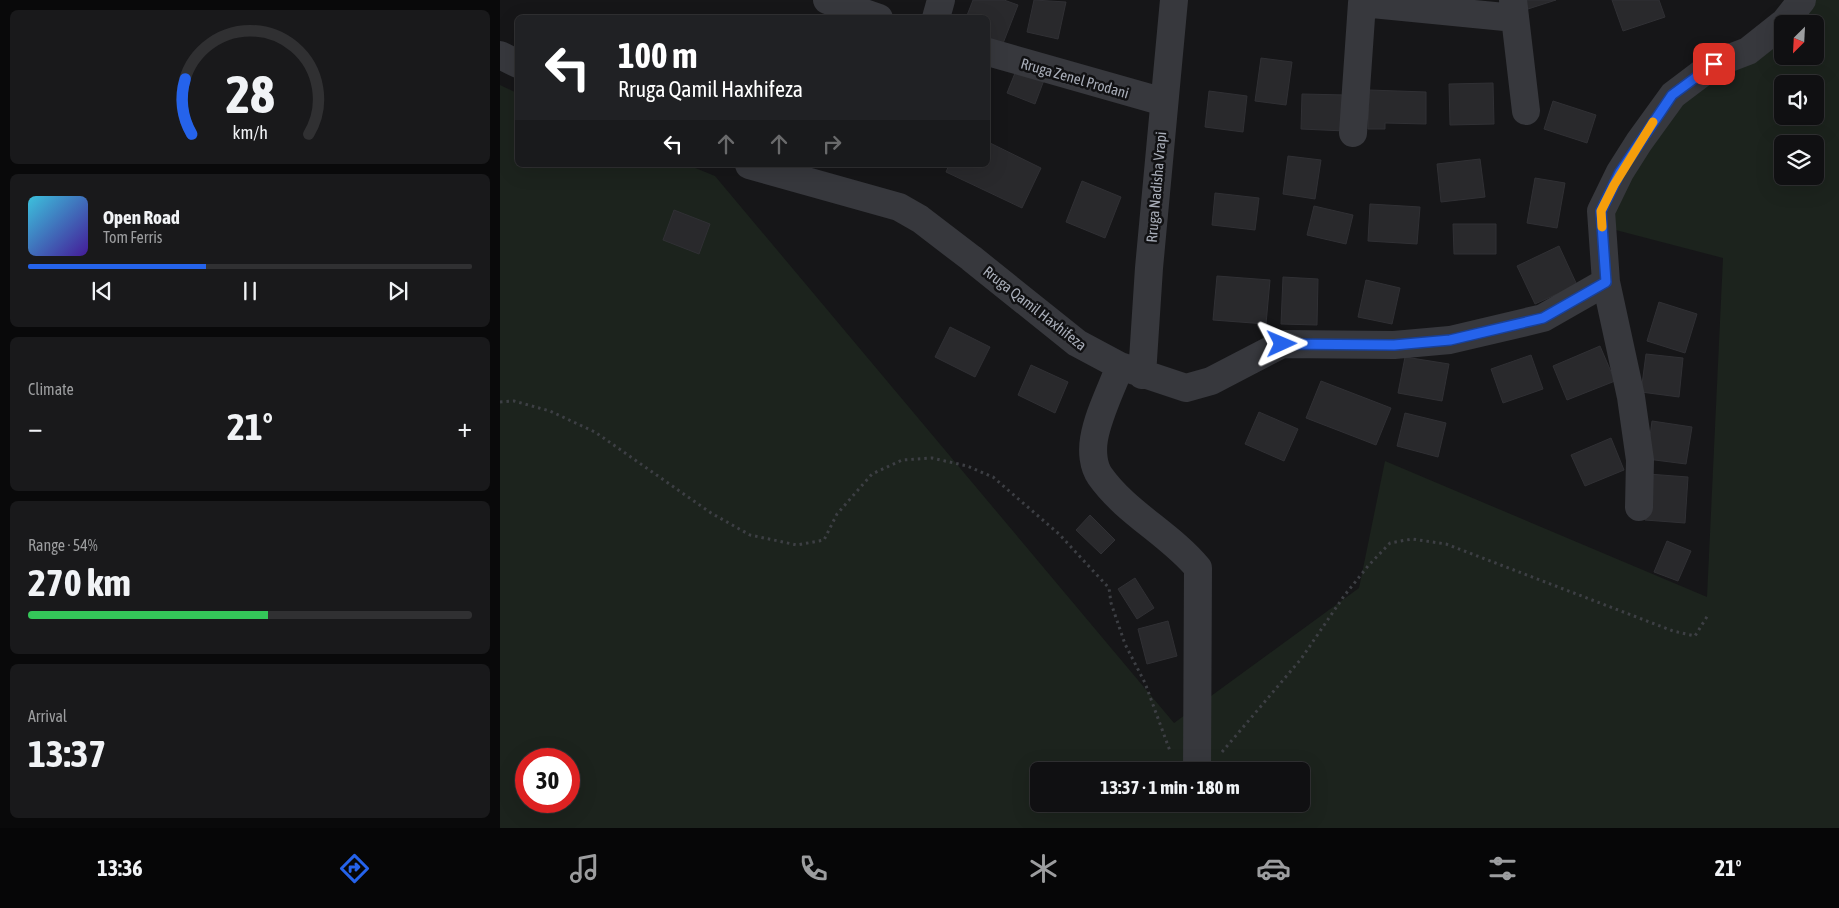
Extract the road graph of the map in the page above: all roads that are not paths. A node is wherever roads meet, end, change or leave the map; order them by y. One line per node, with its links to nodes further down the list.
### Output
1 (827, 0): 6 (street)
2 (940, 0): 7 (street)
3 (1174, 0): 13 (street, Rruga Nadisha Vrapi)
4 (1802, 0): 8 (street)
5 (1514, 9): 14 (street); 15 (street)
6 (870, 15)
7 (937, 15)
8 (1790, 15)
9 (1774, 31): 17 (street)
10 (990, 53): 13 (street, Rruga Zenel Prodani)
11 (500, 55): 12 (street)
12 (515, 62)
13 (1164, 102): 18 (street, Rruga Nadisha Vrapi)
14 (1526, 111)
15 (1353, 133)
16 (756, 167): 18 (street, Rruga Qamil Haxhifeza)
17 (1606, 282): 18 (street, Rruga Qamil Haxhifeza); 19 (street)
18 (1131, 370): 20 (street, Rruga Nadisha Vrapi)
19 (1639, 507)
20 (1206, 762)

